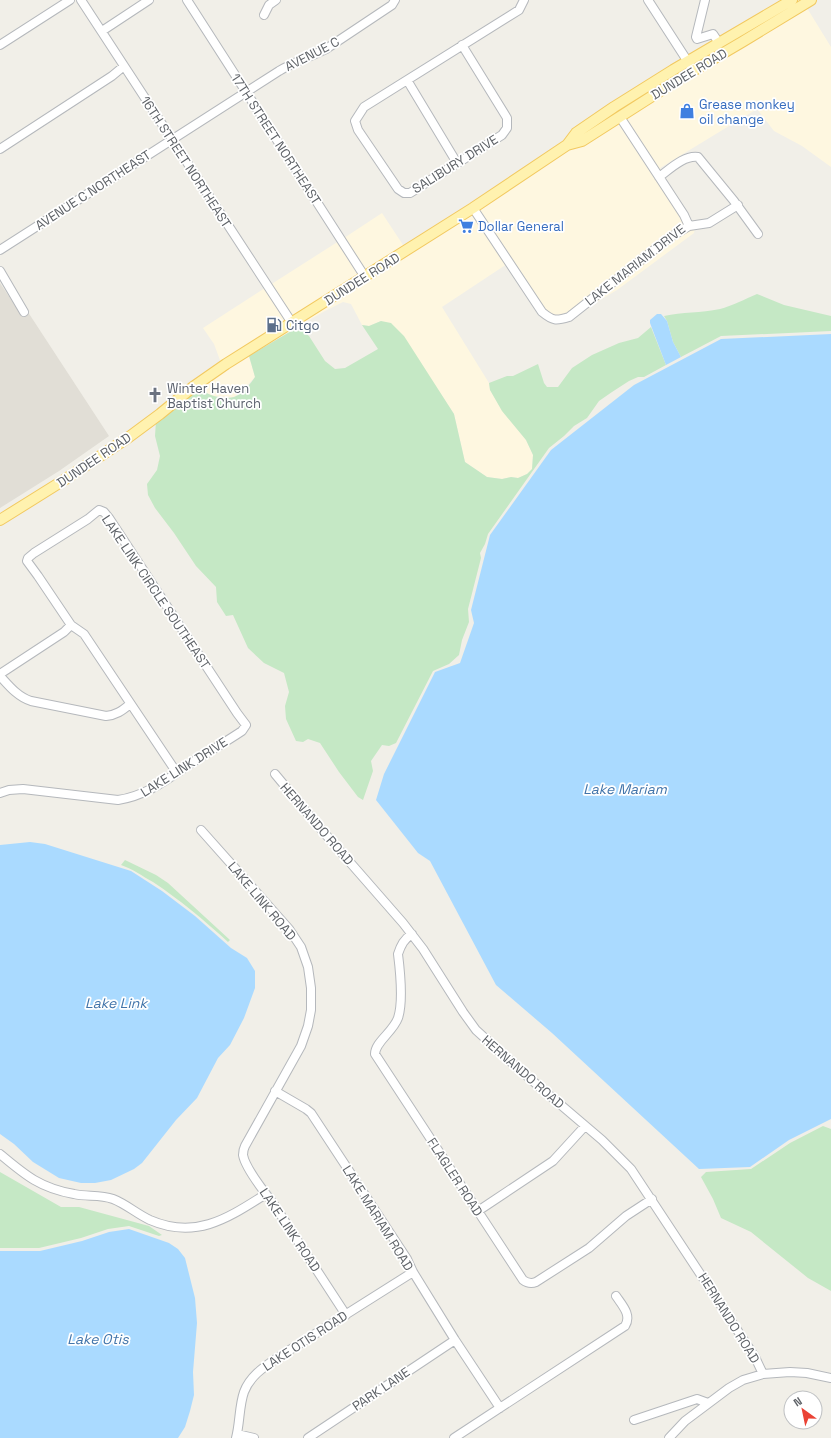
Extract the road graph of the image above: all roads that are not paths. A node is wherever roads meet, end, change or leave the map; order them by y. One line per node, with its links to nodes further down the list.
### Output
1 (70, 0): 15 (street)
2 (81, 0): 13 (street, 16TH STREET NORTHEAST)
3 (149, 0): 13 (street)
4 (187, 0): 21 (street, 17TH STREET NORTHEAST)
5 (276, 0): 12 (street)
6 (395, 0): 21 (street, AVENUE C)
7 (524, 0): 16 (street, SALIBURY DRIVE)
8 (648, 0): 17 (street)
9 (705, 0): 14 (street)
10 (792, 0): 14 (main road, DUNDEE ROAD)
11 (811, 0): 19 (main road, DUNDEE ROAD)
12 (264, 15)
13 (102, 31): 18 (street, 16TH STREET NORTHEAST)
14 (719, 43): 17 (main road, DUNDEE ROAD)
15 (0, 45)
16 (462, 45): 20 (street, SALIBURY DRIVE); 26 (street, SALIBURY DRIVE)
17 (688, 61): 19 (street); 24 (main road, DUNDEE ROAD)
18 (124, 66): 23 (street, 16TH STREET NORTHEAST); 25 (street)
19 (694, 71): 22 (main road, DUNDEE ROAD)
20 (407, 80): 26 (street); 26 (street, SALIBURY DRIVE)
21 (246, 92): 23 (street, AVENUE C NORTHEAST); 34 (street, 17TH STREET NORTHEAST)
22 (620, 117): 24 (main road, DUNDEE ROAD); 27 (street, LAKE MARIAM DRIVE)
23 (172, 140): 32 (street, AVENUE C NORTHEAST); 36 (street, 16TH STREET NORTHEAST)
24 (567, 145): 29 (main road, DUNDEE ROAD)
25 (0, 148)
26 (457, 163)
27 (659, 177): 28 (street); 30 (street, LAKE MARIAM DRIVE)
28 (738, 205): 30 (street); 31 (street)
29 (474, 208): 30 (street, LAKE MARIAM DRIVE); 34 (main road, DUNDEE ROAD)
30 (689, 226)
31 (758, 234)
32 (0, 250)
33 (0, 271): 35 (street)
34 (366, 277): 36 (main road, DUNDEE ROAD)
35 (24, 312)
36 (292, 323): 37 (main road, DUNDEE ROAD)
37 (0, 520)
38 (71, 624): 39 (street); 40 (street); 41 (street, LAKE LINK CIRCLE SOUTHEAST)
39 (0, 675): 40 (street)
40 (130, 704): 42 (street)
41 (246, 725): 42 (street, LAKE LINK DRIVE)
42 (177, 773): 44 (street, LAKE LINK DRIVE)
43 (275, 774): 46 (street, HERNANDO ROAD)
44 (0, 793)
45 (202, 830): 47 (street, LAKE LINK ROAD)
46 (412, 934): 48 (street, HERNANDO ROAD); 52 (street, FLAGLER ROAD)
47 (275, 1091): 50 (street, LAKE LINK ROAD); 53 (street, LAKE MARIAM ROAD)
48 (585, 1126): 51 (street, HERNANDO ROAD); 52 (street)
49 (0, 1154): 50 (street)
50 (266, 1194): 55 (street, LAKE LINK ROAD)
51 (652, 1199): 52 (street, FLAGLER ROAD); 57 (street, HERNANDO ROAD)
52 (478, 1211)
53 (413, 1272): 55 (street, LAKE OTIS ROAD); 56 (street, LAKE MARIAM ROAD)
54 (616, 1296): 60 (street)
55 (346, 1315): 62 (street, LAKE OTIS ROAD)
56 (455, 1340): 60 (street, LAKE MARIAM ROAD); 64 (street, PARK LANE)
57 (763, 1374): 58 (street); 59 (street)
58 (831, 1378)
59 (708, 1403): 61 (street); 66 (street)
60 (500, 1408): 65 (street)
61 (634, 1420)
62 (237, 1436): 63 (street)
63 (254, 1438)
64 (308, 1438)
65 (454, 1438)
66 (669, 1438)

